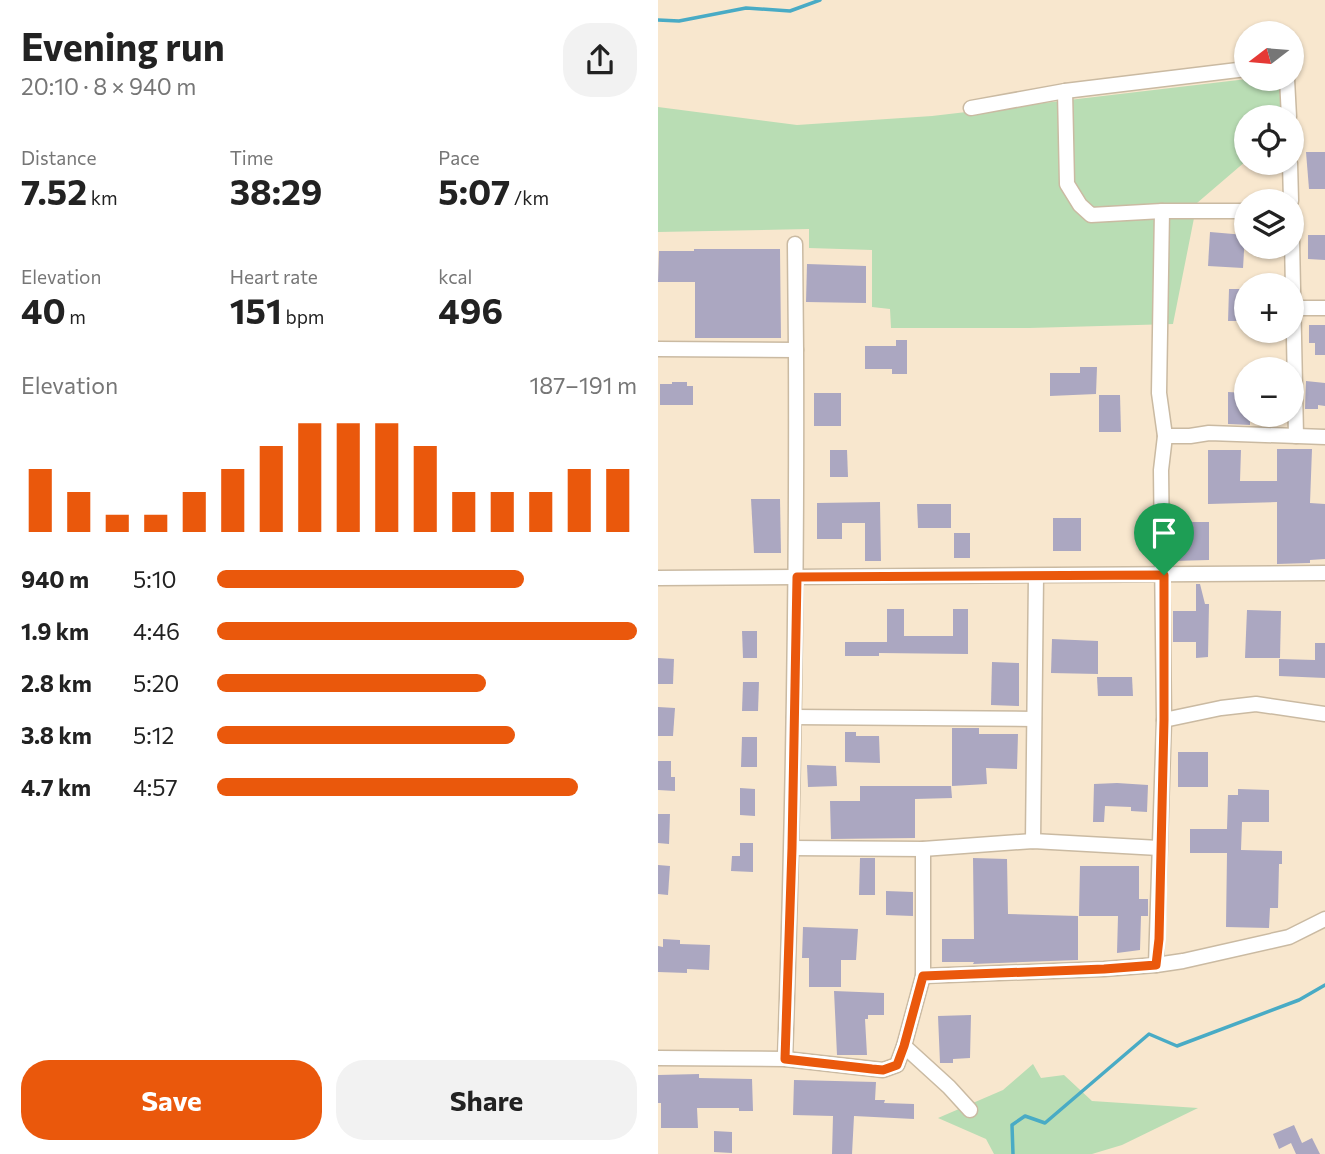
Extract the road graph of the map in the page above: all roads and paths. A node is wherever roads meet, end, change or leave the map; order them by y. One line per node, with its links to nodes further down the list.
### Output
1 (1234, 70): 2 (street)
2 (1065, 91): 3 (street); 4 (street)
3 (971, 108)
4 (1162, 211): 5 (street); 12 (street)
5 (1234, 211)
6 (796, 244): 11 (street)
7 (1304, 307): 8 (street)
8 (1325, 308)
9 (1294, 343): 13 (street)
10 (658, 349): 11 (street)
11 (796, 350): 18 (street)
12 (1165, 436): 13 (street); 16 (street)
13 (1296, 436): 14 (street)
14 (1325, 437)
15 (1325, 573): 16 (street)
16 (1164, 575): 17 (street); 23 (street)
17 (1036, 576): 18 (street); 22 (street)
18 (797, 577): 19 (street); 21 (street)
19 (658, 578)
20 (1325, 713): 23 (street)
21 (794, 717): 22 (street); 25 (street)
22 (1034, 719): 24 (street)
23 (1164, 720): 26 (street)
24 (1033, 841): 26 (street); 27 (street)
25 (792, 848): 27 (street); 33 (street)
26 (1159, 848): 29 (street)
27 (923, 849): 30 (street)
28 (1325, 919): 29 (street)
29 (1156, 965): 30 (street)
30 (923, 976): 31 (street)
31 (904, 1046): 33 (street); 34 (street)
32 (658, 1058): 33 (street)
33 (785, 1059)
34 (970, 1110)

